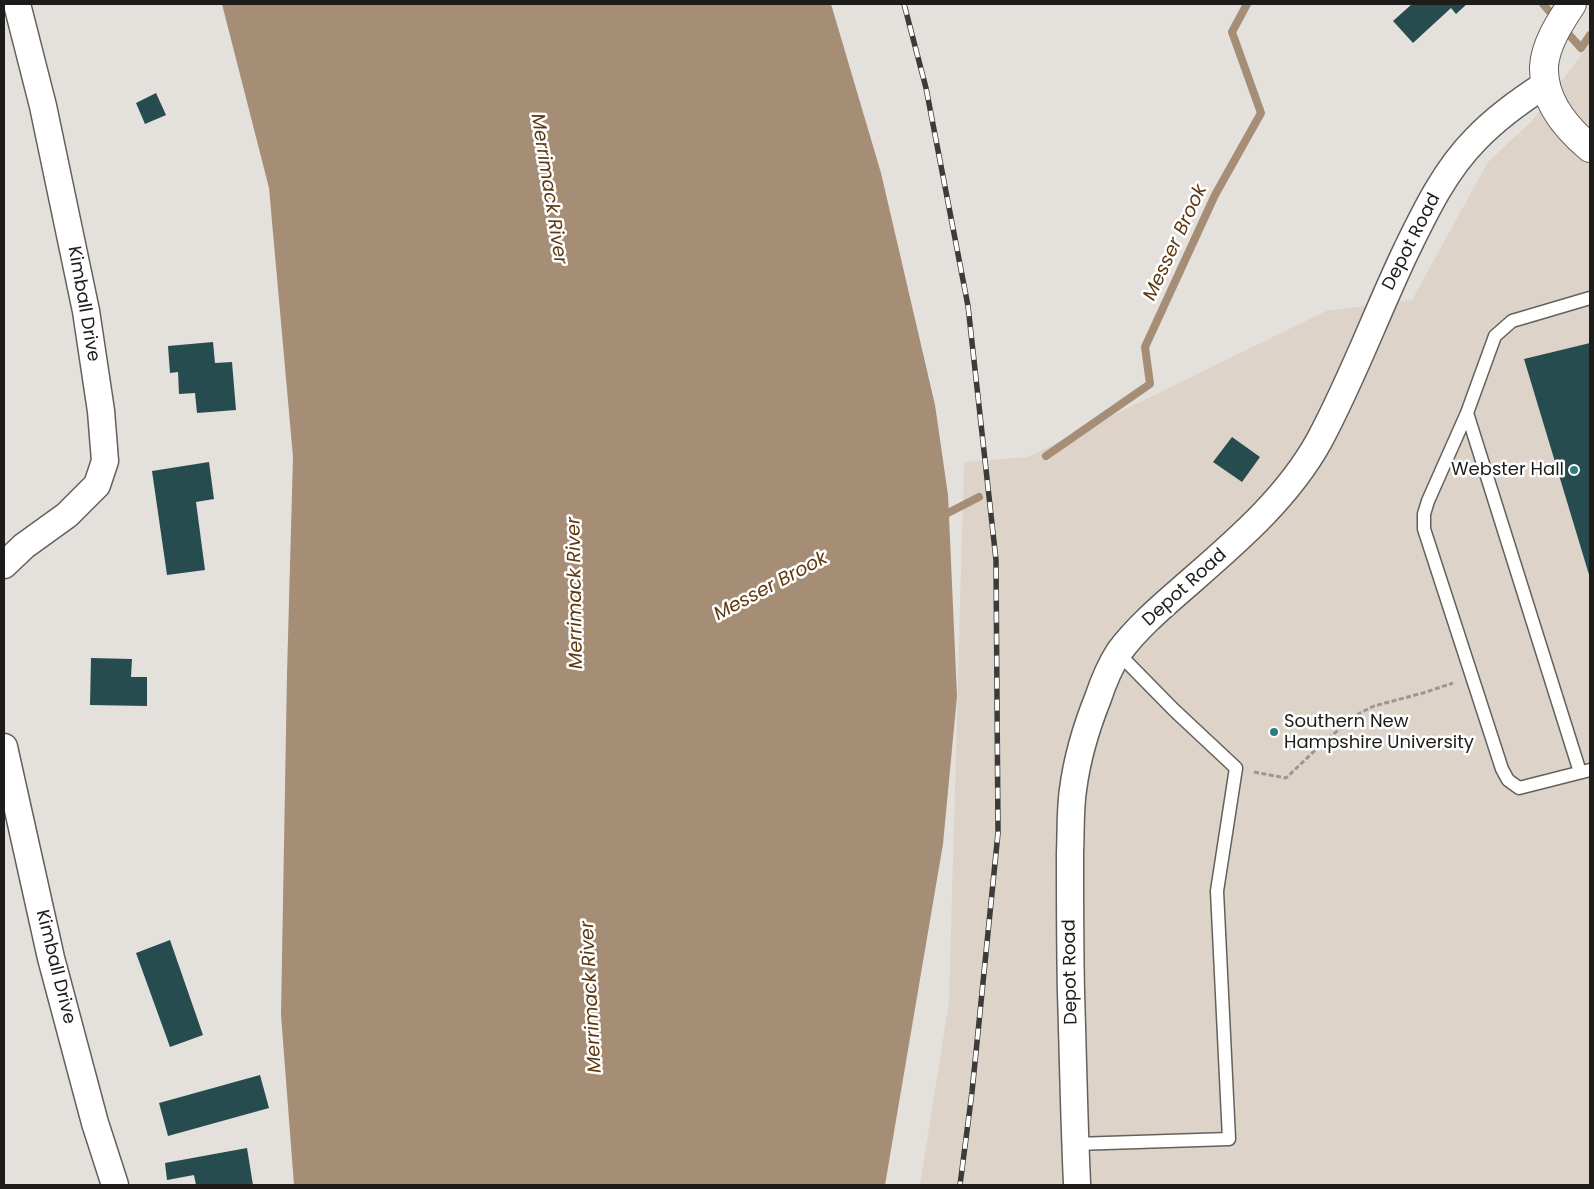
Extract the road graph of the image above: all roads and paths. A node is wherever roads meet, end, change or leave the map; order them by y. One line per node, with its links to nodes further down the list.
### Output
1 (17, 4): 7 (street, Kimball Drive)
2 (1572, 4): 3 (street)
3 (1546, 84): 4 (street); 8 (street, Depot Road)
4 (1590, 148)
5 (1590, 298): 6 (lane)
6 (1467, 413): 9 (lane); 12 (lane)
7 (4, 565)
8 (1118, 653): 11 (lane); 13 (street, Depot Road)
9 (1471, 676): 11 (path); 12 (lane)
10 (4, 747): 15 (street, Kimball Drive)
11 (1236, 768): 13 (lane)
12 (1585, 771)
13 (1075, 1144): 14 (street, Depot Road)
14 (1077, 1183)
15 (115, 1185)

